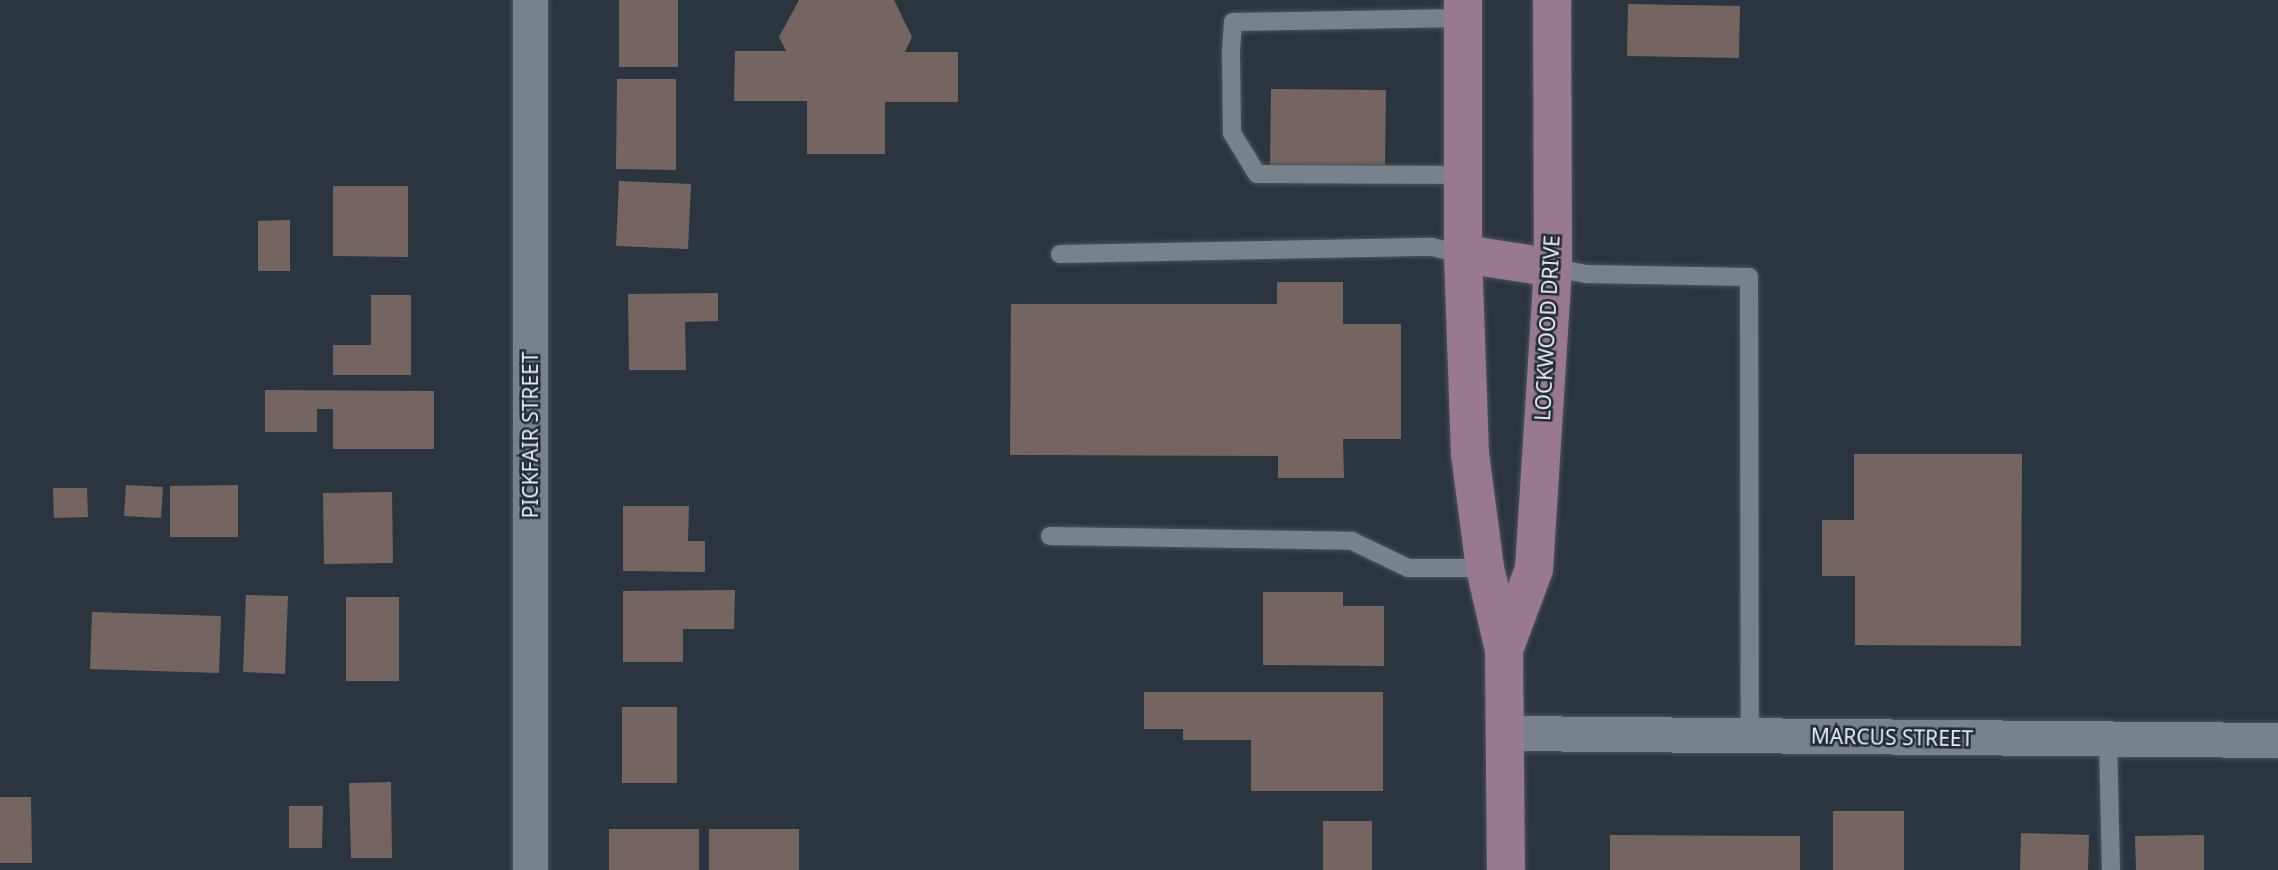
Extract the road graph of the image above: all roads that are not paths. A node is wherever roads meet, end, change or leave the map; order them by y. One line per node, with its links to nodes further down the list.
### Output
1 (530, 0): 15 (street, PICKFAIR STREET)
2 (1552, 0): 7 (main road, LOCKWOOD DRIVE)
3 (1462, 9): 4 (main road, LOCKWOOD DRIVE); 4 (lane)
4 (1462, 175): 6 (main road, LOCKWOOD DRIVE)
5 (1060, 254): 6 (lane)
6 (1463, 254): 7 (main road); 9 (main road, LOCKWOOD DRIVE)
7 (1553, 268): 10 (main road, LOCKWOOD DRIVE); 12 (lane)
8 (1050, 536): 9 (lane)
9 (1485, 568): 10 (main road, LOCKWOOD DRIVE)
10 (1504, 650): 11 (main road, LOCKWOOD DRIVE)
11 (1506, 733): 12 (street, MARCUS STREET); 16 (main road, LOCKWOOD DRIVE)
12 (1750, 736): 13 (street, MARCUS STREET)
13 (2108, 739): 14 (street, MARCUS STREET); 17 (lane)
14 (2278, 740)
15 (530, 870)
16 (1506, 870)
17 (2110, 870)

